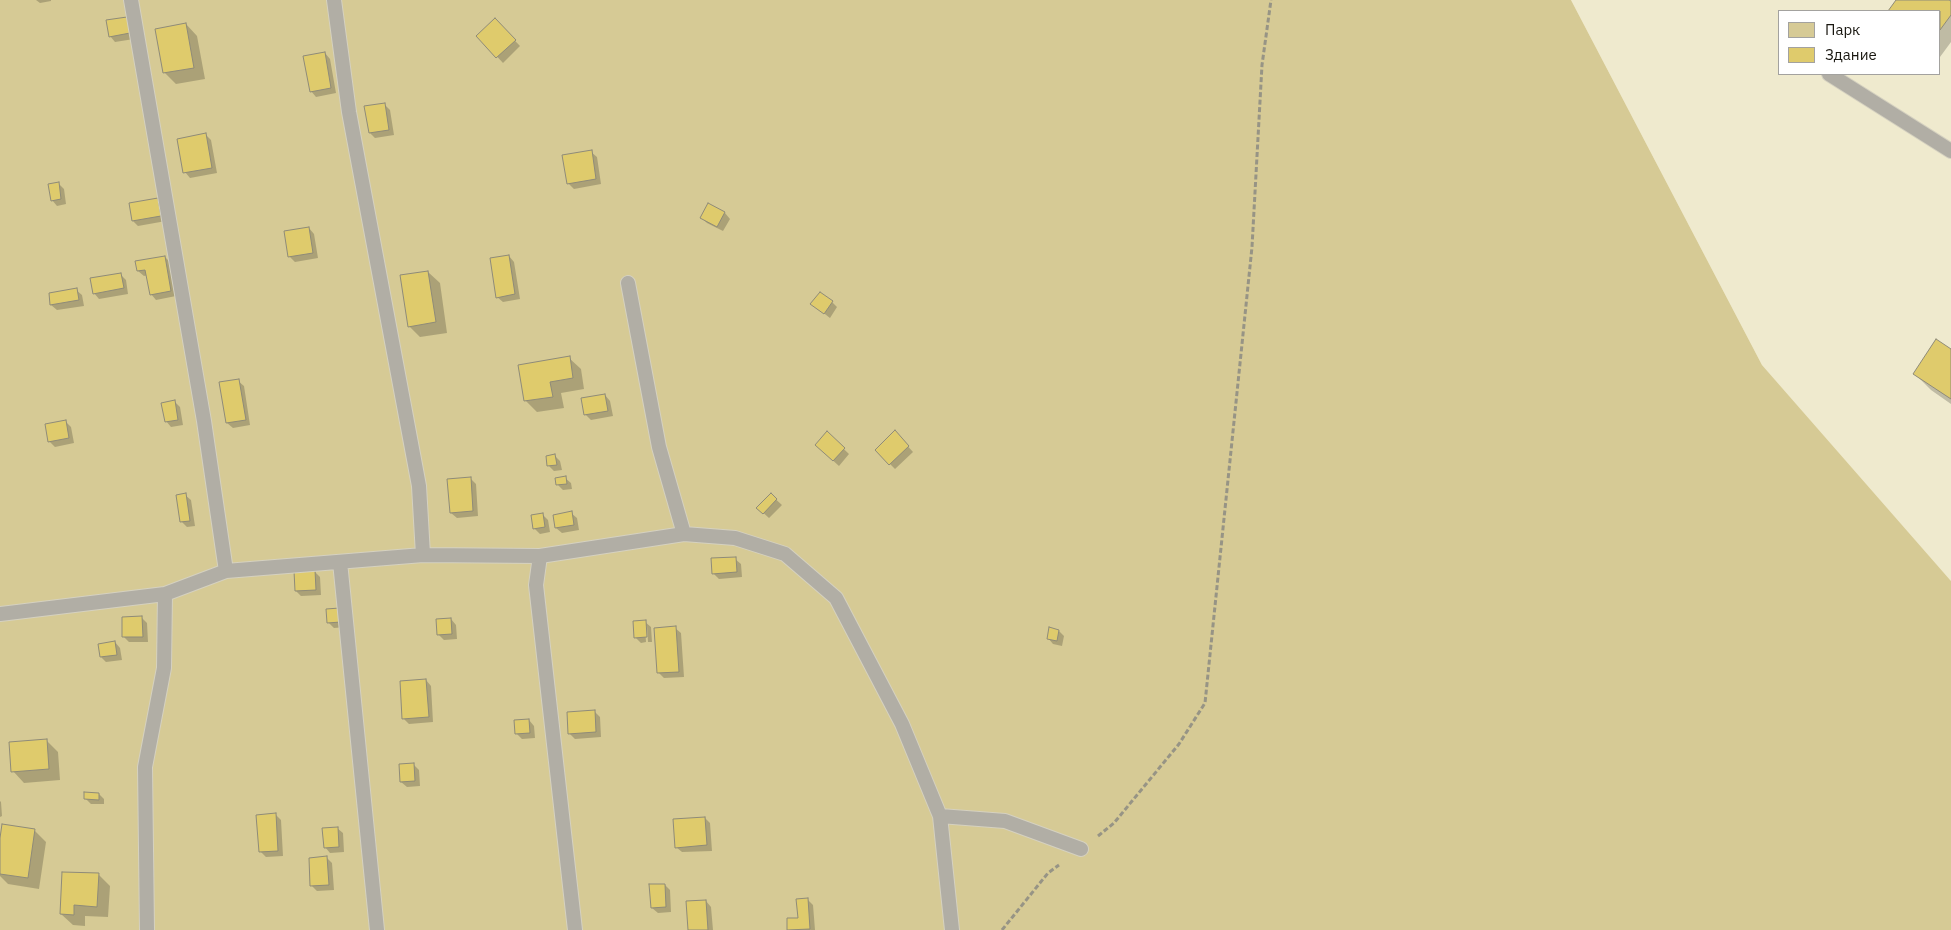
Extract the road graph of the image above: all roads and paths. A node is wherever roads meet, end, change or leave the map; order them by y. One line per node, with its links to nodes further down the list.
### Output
1 (131, 0): 11 (lane)
2 (334, 0): 8 (lane)
3 (1271, 0): 15 (path)
4 (1831, 75): 5 (lane)
5 (1951, 151)
6 (628, 283): 7 (lane)
7 (684, 534): 9 (lane); 14 (lane)
8 (423, 555): 9 (lane); 10 (lane)
9 (540, 556): 18 (lane)
10 (340, 562): 11 (lane); 17 (lane)
11 (226, 571): 12 (lane)
12 (165, 594): 13 (lane); 16 (lane)
13 (0, 614)
14 (940, 816): 15 (lane); 19 (lane)
15 (1081, 848): 20 (path)
16 (147, 930)
17 (377, 930)
18 (574, 930)
19 (952, 930)
20 (1002, 930)

